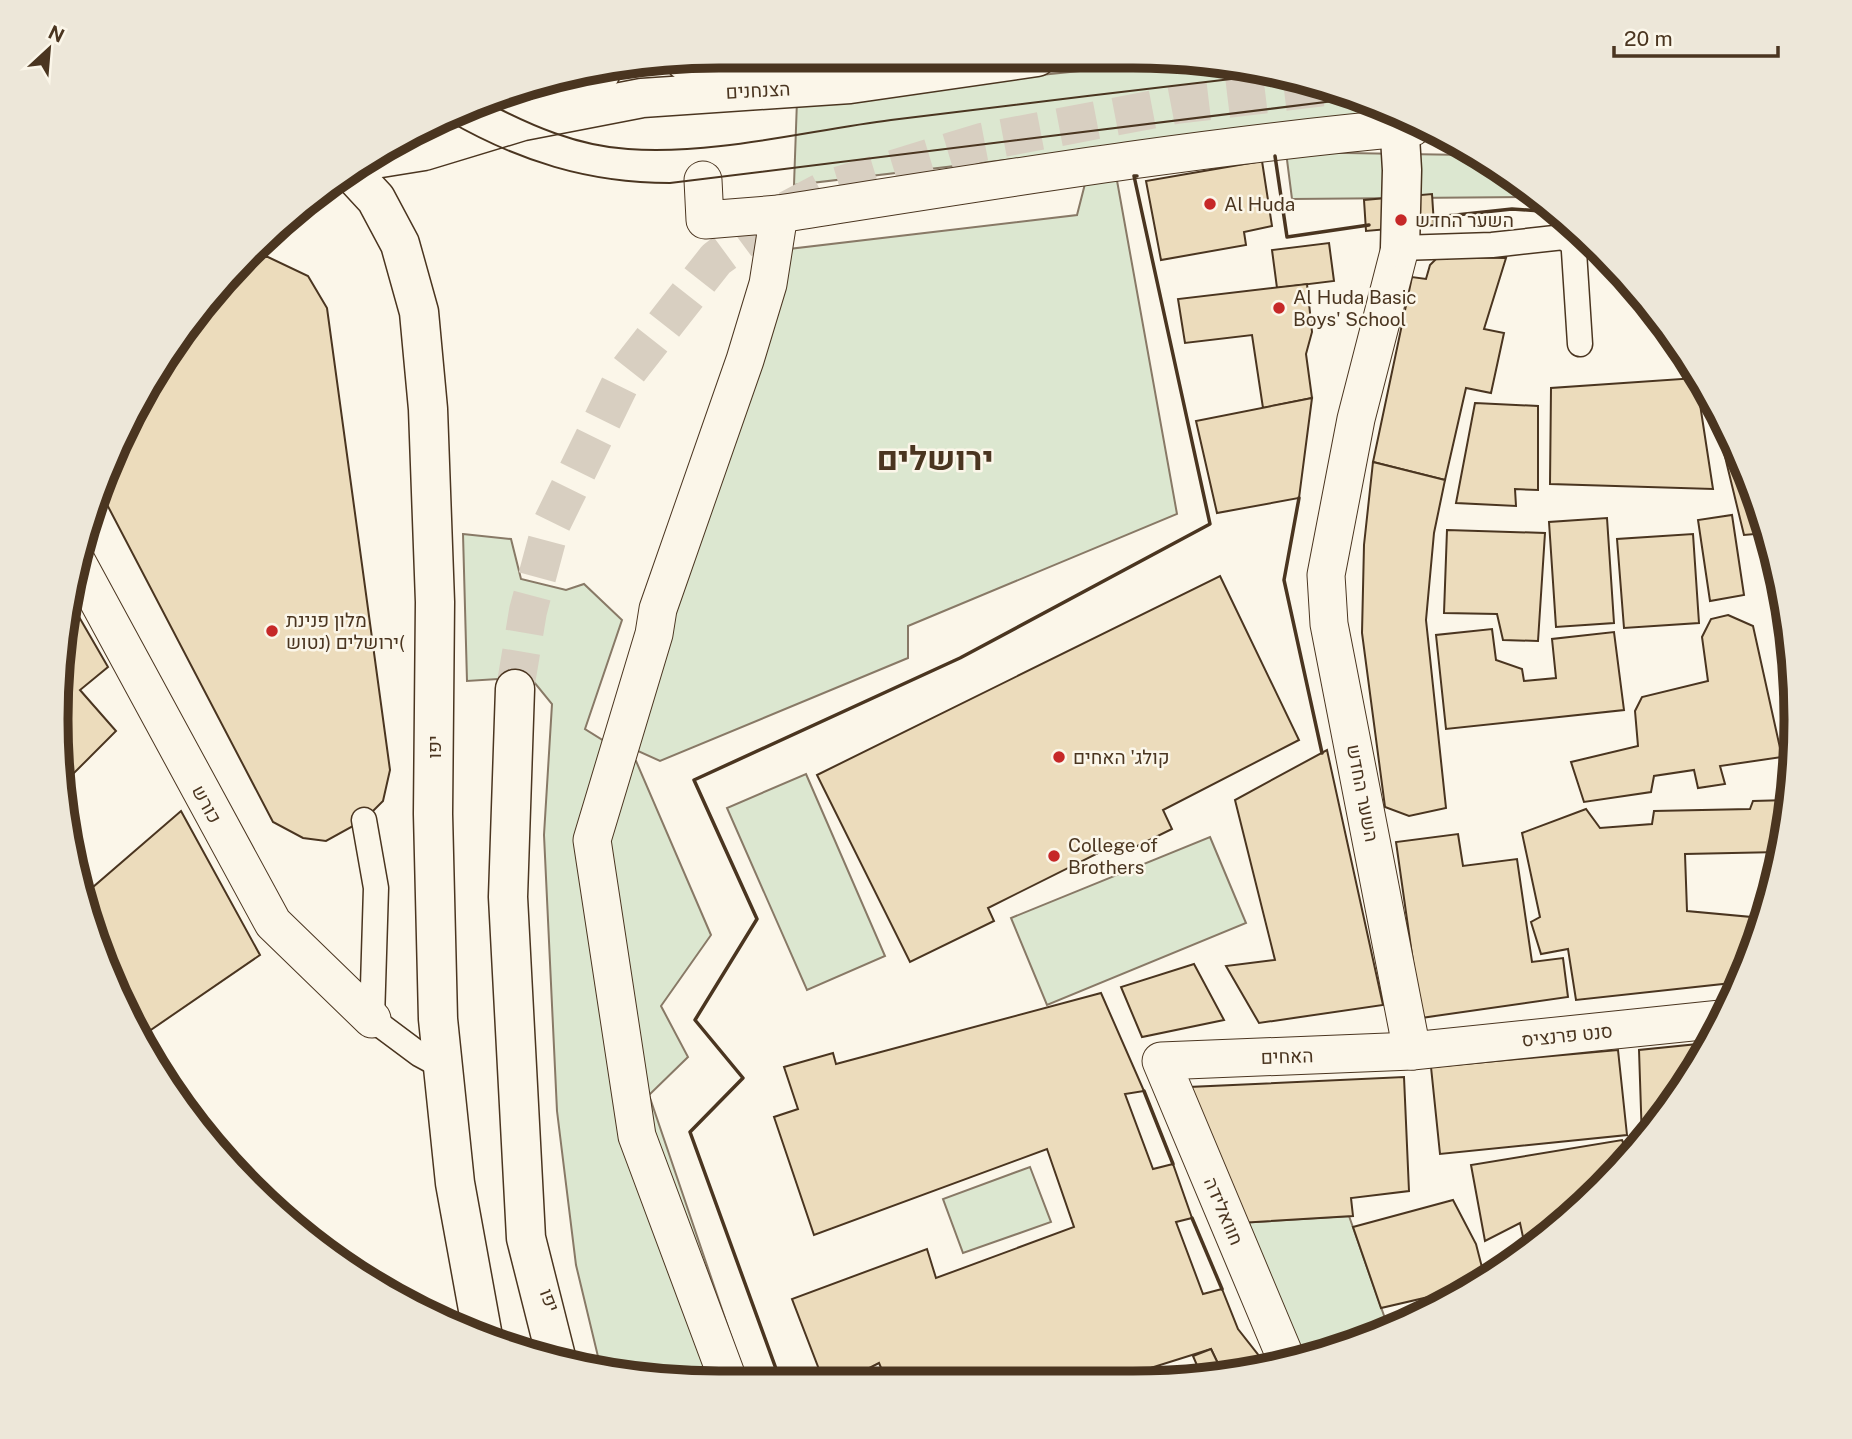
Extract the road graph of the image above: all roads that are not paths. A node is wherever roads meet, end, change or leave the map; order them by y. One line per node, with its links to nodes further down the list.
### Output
1 (950, 68): 3 (main road, הצנחנים)
2 (589, 82): 3 (main road)
3 (523, 121): 6 (main road)
4 (1399, 126): 9 (street)
5 (1404, 128): 12 (main road, השער החדש)
6 (394, 156)
7 (357, 179): 21 (main road, יפו)
8 (703, 180): 9 (street)
9 (779, 214): 27 (street)
10 (1569, 237): 12 (lane)
11 (1575, 242): 13 (lane)
12 (1400, 248): 19 (street, השער החדש)
13 (1580, 344)
14 (85, 576): 17 (street, כורש)
15 (515, 689): 22 (main road, יפו)
16 (364, 820): 17 (lane)
17 (372, 1019): 21 (lane)
18 (1710, 1020): 19 (street, סנט פרנציס)
19 (1412, 1051): 20 (street, האחים)
20 (1161, 1061): 26 (street, חוואלידה)
21 (445, 1068): 23 (main road, יפו)
22 (526, 1238): 24 (main road, יפו); 25 (main road, יפו)
23 (481, 1325)
24 (554, 1350)
25 (570, 1353)
26 (1284, 1353)
27 (725, 1371)

